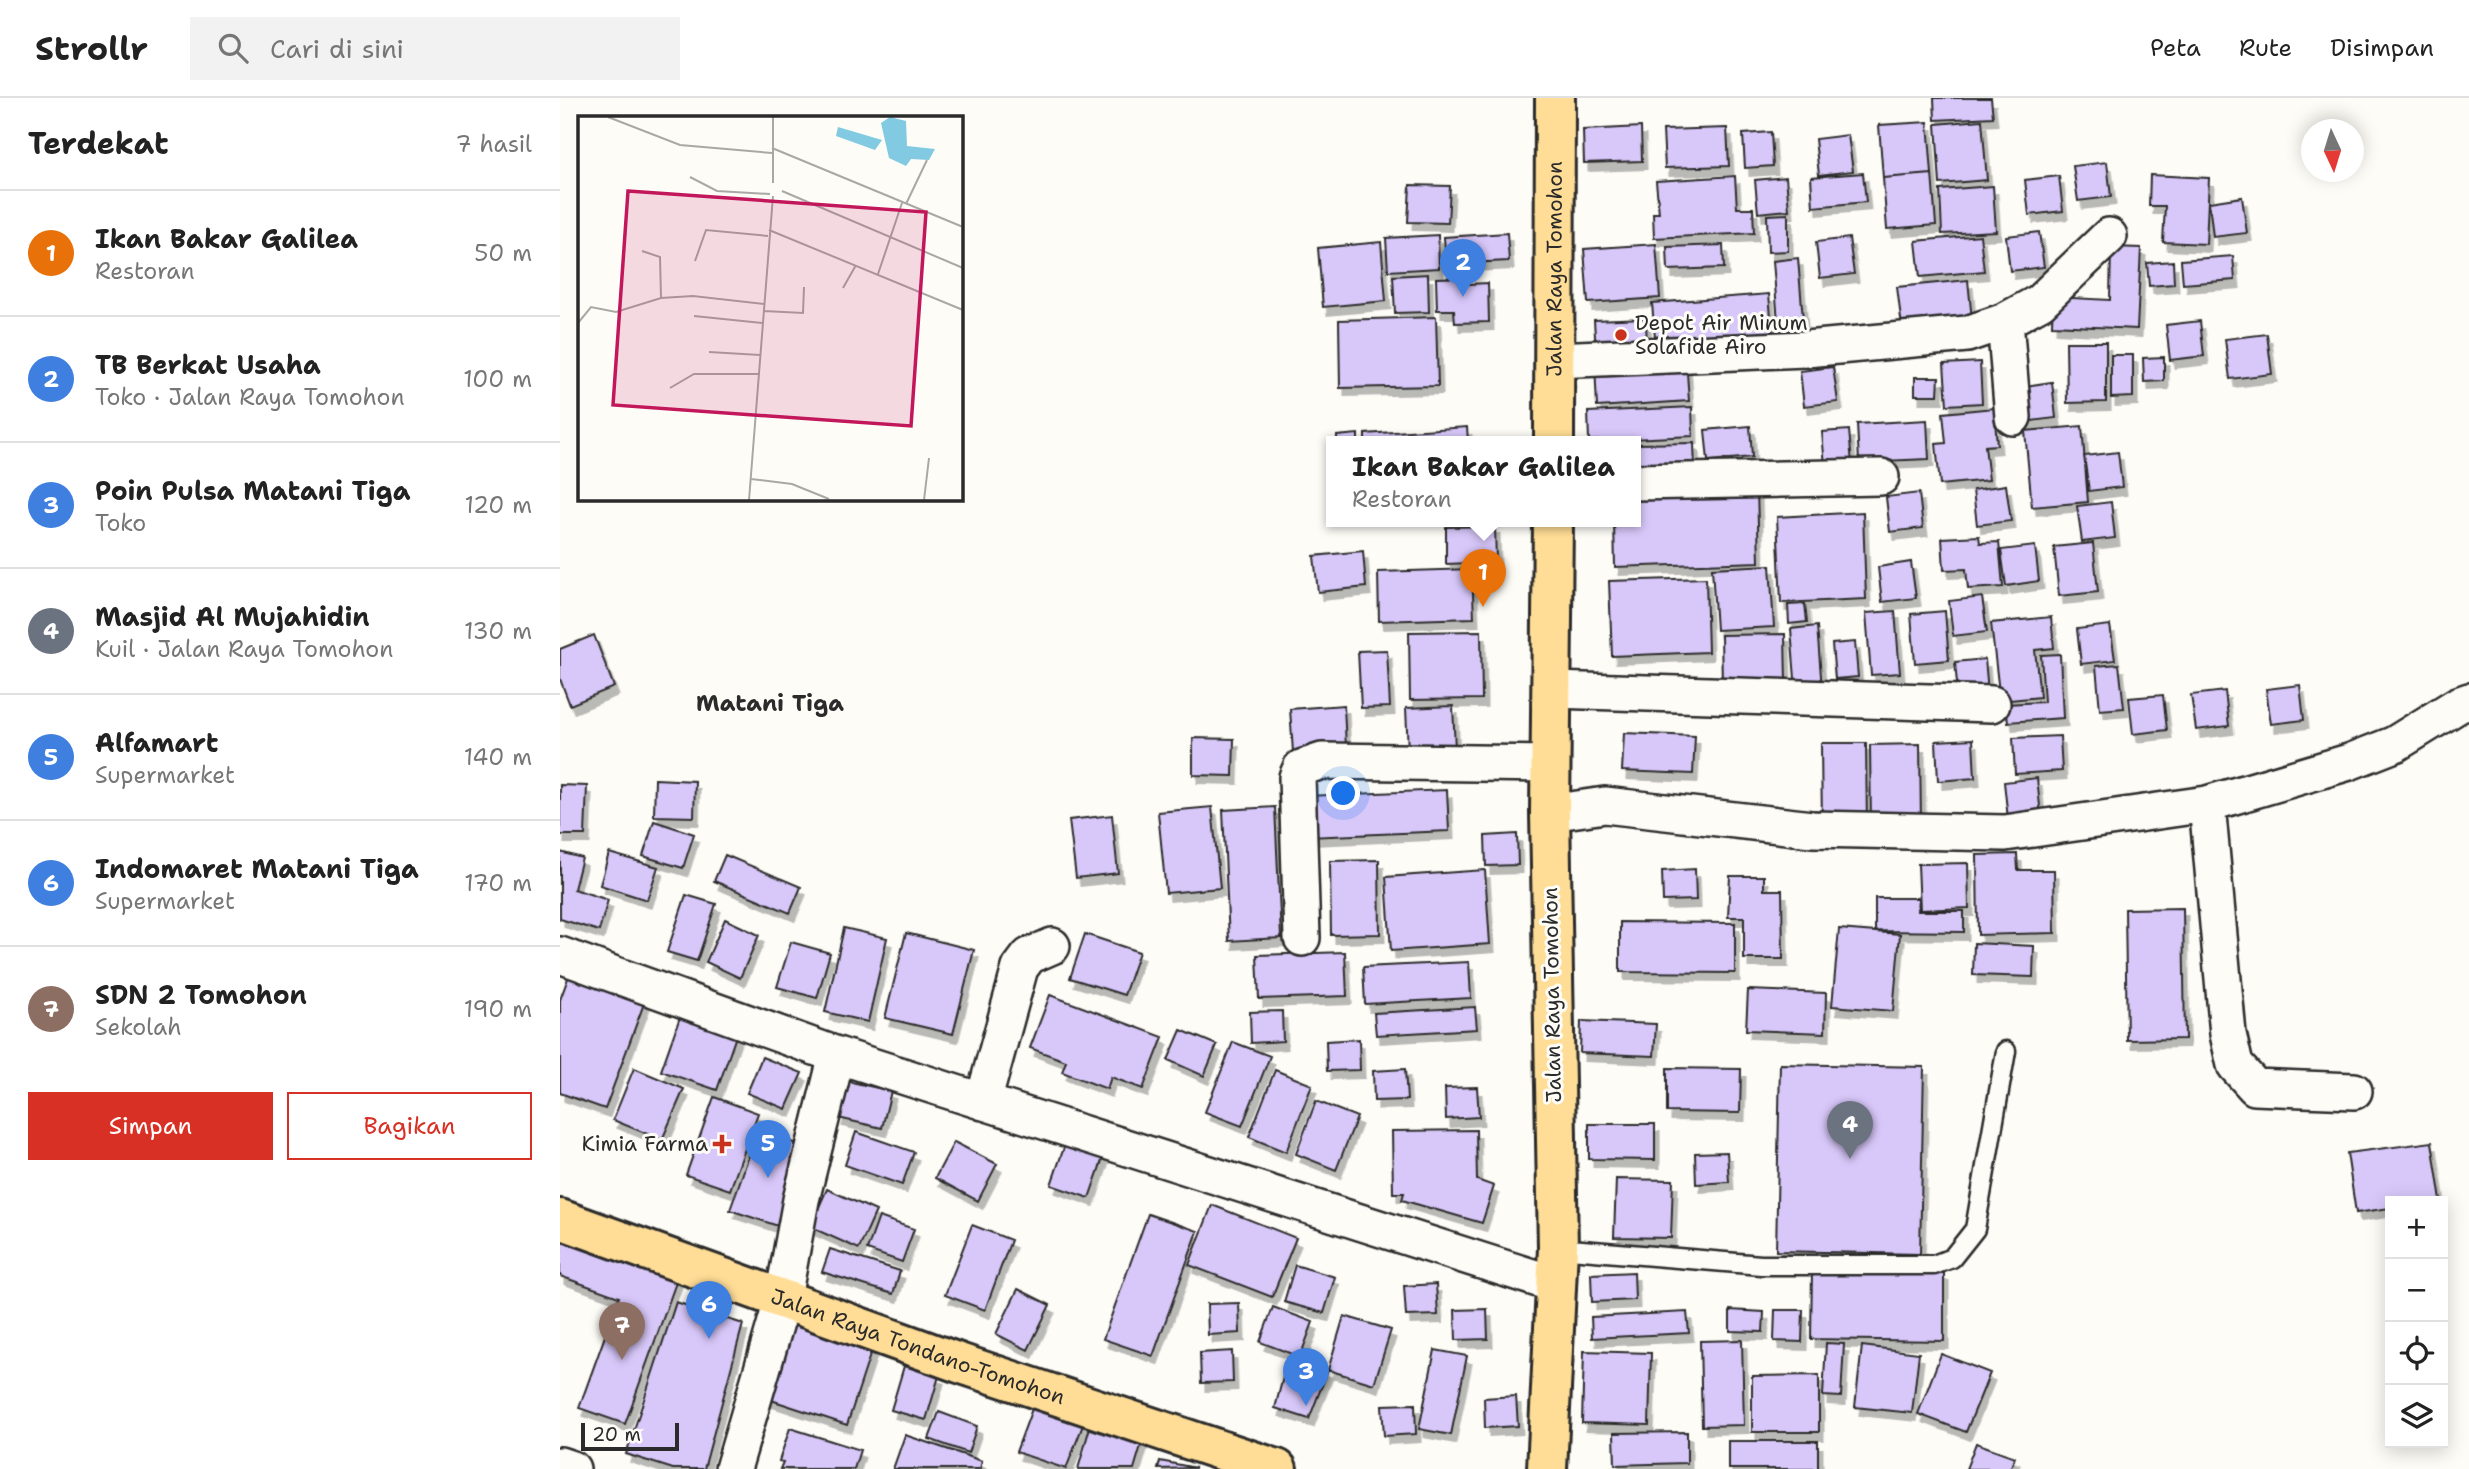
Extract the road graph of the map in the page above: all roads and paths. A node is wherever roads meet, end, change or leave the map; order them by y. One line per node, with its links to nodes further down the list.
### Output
1 (1555, 98): 4 (highway, Jalan Raya Tomohon)
2 (2109, 236): 3 (street)
3 (2005, 321): 4 (street); 5 (street)
4 (1555, 360): 6 (highway, Jalan Raya Tomohon)
5 (2013, 418)
6 (1554, 436)
7 (1881, 477): 8 (street)
8 (1641, 482)
9 (1553, 527): 10 (highway, Jalan Raya Tomohon)
10 (1553, 690): 12 (street); 13 (highway, Jalan Raya Tomohon)
11 (2469, 701): 14 (street)
12 (1992, 704)
13 (1550, 764): 15 (highway, Jalan Raya Tomohon); 16 (street)
14 (2207, 804): 15 (street); 21 (street)
15 (1550, 813): 24 (highway, Jalan Raya Tomohon)
16 (1302, 938)
17 (1052, 946): 22 (street)
18 (560, 955): 20 (street)
19 (2006, 1051): 24 (lane)
20 (837, 1055): 22 (street); 25 (street)
21 (2354, 1091)
22 (983, 1101): 24 (street)
23 (560, 1219): 25 (highway, Jalan Raya Tondano-Tomohon)
24 (1557, 1266): 30 (highway, Jalan Raya Tomohon)
25 (783, 1298): 28 (street); 29 (highway, Jalan Raya Tondano-Tomohon)
26 (560, 1465): 27 (street)
27 (572, 1469)
28 (733, 1469)
29 (1277, 1469)
30 (1547, 1469)

